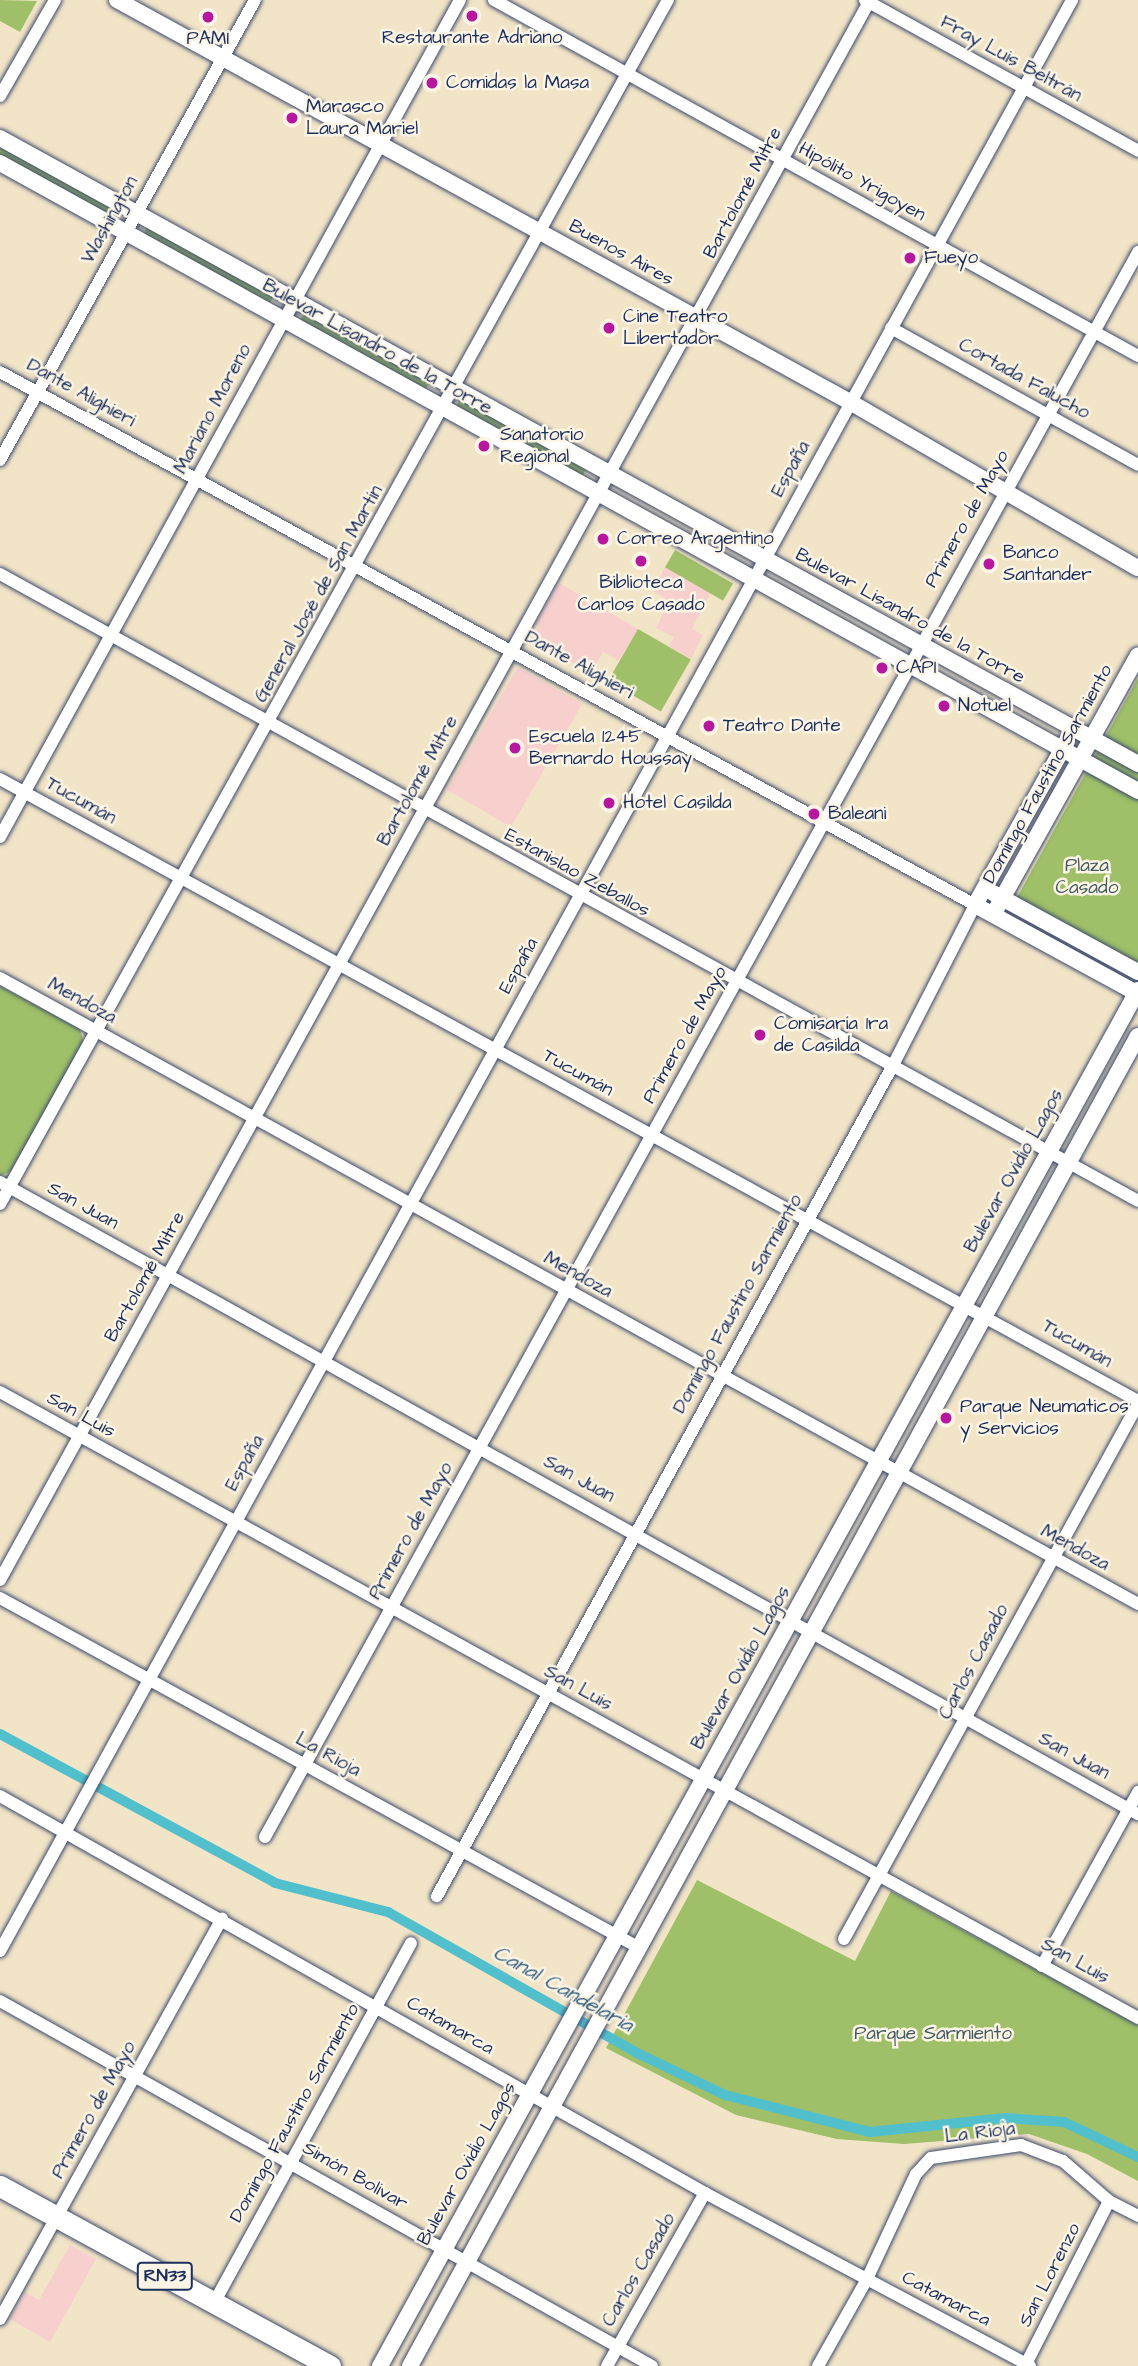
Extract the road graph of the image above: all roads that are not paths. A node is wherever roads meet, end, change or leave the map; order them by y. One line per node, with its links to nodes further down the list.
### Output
1 (55, 0): 12 (street)
2 (117, 0): 9 (main road, Buenos Aires)
3 (255, 0): 9 (street, Washington)
4 (460, 0): 14 (street, Mariano Moreno)
5 (494, 0): 10 (street, Hipólito Yrigoyen)
6 (668, 0): 10 (street, General José de San Martín)
7 (1072, 0): 11 (street, España)
8 (868, 1): 11 (street, Fray Luis Beltrán); 16 (street, Bartolomé Mitre)
9 (224, 59): 14 (main road, Buenos Aires); 18 (street, Washington)
10 (627, 74): 16 (street, Hipólito Yrigoyen); 20 (street, General José de San Martín)
11 (1024, 88): 15 (street, Fray Luis Beltrán); 21 (street, España)
12 (0, 96)
13 (0, 138): 18 (main road, Bulevar Lisandro de la Torre)
14 (380, 144): 20 (main road, Buenos Aires); 23 (street, Mariano Moreno)
15 (1138, 151)
16 (782, 159): 21 (street, Hipólito Yrigoyen); 25 (street, Bartolomé Mitre)
17 (0, 163): 19 (main road, Bulevar Lisandro de la Torre)
18 (135, 214): 19 (street, Washington); 23 (main road, Bulevar Lisandro de la Torre)
19 (125, 232): 24 (main road, Bulevar Lisandro de la Torre); 31 (street, Washington)
20 (542, 233): 25 (main road, Buenos Aires); 30 (street, General José de San Martín)
21 (937, 245): 26 (street, España); 27 (street, Hipólito Yrigoyen)
22 (1138, 252): 27 (street, Primero de Mayo)
23 (293, 300): 24 (street, Mariano Moreno); 30 (main road, Bulevar Lisandro de la Torre)
24 (283, 319): 33 (main road, Bulevar Lisandro de la Torre); 38 (street, Mariano Moreno)
25 (697, 319): 32 (main road, Buenos Aires); 37 (street, Bartolomé Mitre)
26 (891, 328): 32 (street, España); 34 (street, Cortada Falucho)
27 (1094, 332): 28 (street, Hipólito Yrigoyen); 34 (street, Primero de Mayo)
28 (1138, 356)
29 (0, 372): 31 (street, Dante Alighieri)
30 (452, 388): 33 (street, General José de San Martín); 37 (main road, Bulevar Lisandro de la Torre)
31 (38, 393): 35 (street, Washington); 38 (street, Dante Alighieri)
32 (850, 402): 39 (main road, Buenos Aires); 41 (street, España)
33 (443, 407): 40 (main road, Bulevar Lisandro de la Torre); 42 (street, General José de San Martín)
34 (1047, 413): 36 (street, Cortada Falucho); 39 (street, Primero de Mayo)
35 (0, 460)
36 (1138, 465)
37 (609, 472): 40 (street, Bartolomé Mitre); 41 (main road, Bulevar Lisandro de la Torre)
38 (197, 480): 42 (street, Dante Alighieri); 46 (street, Mariano Moreno)
39 (1005, 491): 43 (main road, Buenos Aires); 47 (street, Primero de Mayo)
40 (597, 492): 45 (main road, Bulevar Lisandro de la Torre); 48 (street, Bartolomé Mitre)
41 (763, 558): 45 (street, España); 47 (main road, Bulevar Lisandro de la Torre)
42 (356, 568): 48 (street, Dante Alighieri); 51 (street, General José de San Martín)
43 (1138, 568)
44 (0, 574): 46 (street, Estanislao Zeballos)
45 (753, 578): 50 (main road, Bulevar Lisandro de la Torre); 53 (street, España)
46 (108, 636): 51 (street, Estanislao Zeballos); 60 (street, Mariano Moreno)
47 (919, 646): 50 (street, Primero de Mayo); 52 (main road, Bulevar Lisandro de la Torre)
48 (511, 653): 53 (street, Dante Alighieri); 61 (street, Bartolomé Mitre)
49 (1138, 655): 54 (main road, Domingo Faustino Sarmiento)
50 (910, 664): 55 (main road, Bulevar Lisandro de la Torre); 62 (street, Primero de Mayo)
51 (269, 726): 61 (street, Estanislao Zeballos); 64 (street, General José de San Martín)
52 (1074, 730): 54 (main road, Bulevar Lisandro de la Torre); 55 (main road, Domingo Faustino Sarmiento)
53 (667, 738): 62 (street, Dante Alighieri); 66 (street, España)
54 (1091, 739): 56 (main road, Domingo Faustino Sarmiento); 57 (main road, Bulevar Lisandro de la Torre)
55 (1063, 749): 56 (main road, Bulevar Lisandro de la Torre); 65 (main road, Domingo Faustino Sarmiento)
56 (1080, 759): 59 (main road, Bulevar Lisandro de la Torre); 68 (main road, Domingo Faustino Sarmiento)
57 (1138, 764)
58 (0, 779): 60 (street, Tucumán)
59 (1138, 791)
60 (26, 793): 63 (street, Mariano Moreno); 64 (street, Tucumán)
61 (424, 811): 66 (street, Estanislao Zeballos); 69 (street, Bartolomé Mitre)
62 (824, 824): 67 (street, Dante Alighieri); 72 (street, Primero de Mayo)
63 (0, 837)
64 (181, 879): 69 (street, Tucumán); 74 (street, General José de San Martín)
65 (985, 889): 67 (main road, Domingo Faustino Sarmiento); 68 (main road, Dante Alighieri)
66 (579, 896): 72 (street, Estanislao Zeballos); 76 (street, España)
67 (975, 905): 68 (main road, Dante Alighieri); 77 (street, Domingo Faustino Sarmiento)
68 (998, 906): 70 (main road, Dante Alighieri); 73 (main road, Dante Alighieri)
69 (340, 964): 76 (street, Tucumán); 78 (street, Bartolomé Mitre)
70 (1138, 972)
71 (0, 978): 74 (street, Mendoza)
72 (736, 982): 77 (street, Estanislao Zeballos); 79 (street, Primero de Mayo)
73 (1138, 992): 80 (main road, Bulevar Ovidio Lagos)
74 (97, 1031): 78 (street, Mendoza); 82 (street, General José de San Martín)
75 (1138, 1036): 81 (main road)
76 (496, 1049): 79 (street, Tucumán); 85 (street, España)
77 (892, 1068): 80 (street, Estanislao Zeballos); 86 (street, Domingo Faustino Sarmiento)
78 (254, 1119): 85 (street, Mendoza); 87 (street, Bartolomé Mitre)
79 (653, 1135): 86 (street, Tucumán); 88 (street, Primero de Mayo)
80 (1048, 1152): 81 (street, Estanislao Zeballos); 89 (main road, Bulevar Ovidio Lagos)
81 (1068, 1164): 83 (street, Estanislao Zeballos); 90 (main road)
82 (5, 1184): 84 (street, General José de San Martín); 87 (street, San Juan)
83 (1138, 1201)
84 (0, 1204)
85 (409, 1205): 88 (street, Mendoza); 91 (street, España)
86 (809, 1221): 89 (street, Tucumán); 92 (street, Domingo Faustino Sarmiento)
87 (168, 1276): 91 (street, San Juan); 95 (street, Bartolomé Mitre)
88 (566, 1291): 92 (street, Mendoza); 96 (street, Primero de Mayo)
89 (966, 1304): 90 (street, Tucumán); 97 (main road, Bulevar Ovidio Lagos)
90 (986, 1315): 94 (street, Tucumán); 98 (main road)
91 (323, 1361): 96 (street, San Juan); 99 (street, España)
92 (722, 1377): 97 (street, Mendoza); 100 (street, Domingo Faustino Sarmiento)
93 (0, 1392): 95 (street, San Luis)
94 (1138, 1402): 101 (street, Carlos Casado)
95 (79, 1436): 99 (street, San Luis); 102 (street, Bartolomé Mitre)
96 (480, 1447): 100 (street, San Juan); 105 (street, Primero de Mayo)
97 (878, 1462): 98 (street, Mendoza); 106 (main road, Bulevar Ovidio Lagos)
98 (898, 1473): 101 (street, Mendoza); 107 (main road)
99 (235, 1521): 105 (street, San Luis); 108 (street, España)
100 (636, 1533): 106 (street, San Juan); 109 (street, Domingo Faustino Sarmiento)
101 (1052, 1557): 104 (street, Mendoza); 110 (street, Carlos Casado)
102 (0, 1580)
103 (0, 1598): 108 (street, La Rioja)
104 (1138, 1604)
105 (392, 1607): 109 (street, San Luis); 111 (street, Primero de Mayo)
106 (792, 1618): 107 (street, San Juan); 112 (main road, Bulevar Ovidio Lagos)
107 (812, 1629): 110 (street, San Juan); 113 (main road)
108 (148, 1679): 111 (street, La Rioja); 117 (street, España)
109 (548, 1693): 112 (street, San Luis); 119 (street, Domingo Faustino Sarmiento)
110 (965, 1718): 116 (street, San Juan); 120 (street, Carlos Casado)
111 (305, 1765): 118 (street, Primero de Mayo); 119 (street, La Rioja)
112 (703, 1780): 113 (street, San Luis); 123 (main road, Bulevar Ovidio Lagos)
113 (724, 1792): 120 (street, San Luis); 126 (main road)
114 (1138, 1792): 116 (street)
115 (0, 1796): 117 (street, Catamarca)
116 (1133, 1811): 128 (street)
117 (65, 1832): 122 (street, Catamarca); 127 (street, España)
118 (265, 1836)
119 (462, 1850): 121 (street, Domingo Faustino Sarmiento); 123 (street, La Rioja)
120 (879, 1874): 124 (street, Carlos Casado); 128 (street, San Luis)
121 (437, 1896)
122 (222, 1918): 130 (street, Catamarca); 132 (street, Primero de Mayo)
123 (618, 1936): 126 (street, La Rioja); 133 (main road, Bulevar Ovidio Lagos)
124 (844, 1939)
125 (411, 1943): 130 (street, Domingo Faustino Sarmiento)
126 (638, 1947): 134 (main road)
127 (0, 1951)
128 (1042, 1965): 131 (street, San Luis)
129 (0, 2001): 132 (street, Simón Bolivar)
130 (377, 2007): 133 (street, Catamarca); 135 (street, Domingo Faustino Sarmiento)
131 (1138, 2018)
132 (135, 2076): 135 (street, Simón Bolivar); 139 (street, Primero de Mayo)
133 (530, 2094): 134 (street, Catamarca); 141 (main road, Bulevar Ovidio Lagos)
134 (553, 2108): 137 (street, Catamarca); 142 (main road)
135 (293, 2162): 141 (street, Simón Bolivar); 144 (street, Domingo Faustino Sarmiento)
136 (0, 2186): 139 (highway, RN33)
137 (705, 2193): 143 (street, Catamarca); 146 (street, Carlos Casado)
138 (1109, 2201): 140 (street, La Rioja); 143 (street, La Rioja); 147 (street, San Lorenzo)
139 (57, 2217): 144 (highway, RN33); 145 (street, Primero de Mayo)
140 (1138, 2217)
141 (444, 2249): 142 (street, Simón Bolivar); 149 (main road, Bulevar Ovidio Lagos)
142 (469, 2263): 146 (street, Simón Bolivar); 150 (main road)
143 (867, 2279): 147 (street, Catamarca); 153 (street)
144 (214, 2303): 148 (highway, RN33)
145 (0, 2319)
146 (618, 2347): 151 (street, Carlos Casado); 152 (street, Simón Bolivar)
147 (1027, 2365)
148 (330, 2366)
149 (380, 2366)
150 (410, 2366)
151 (607, 2366)
152 (652, 2366)
153 (818, 2366)

